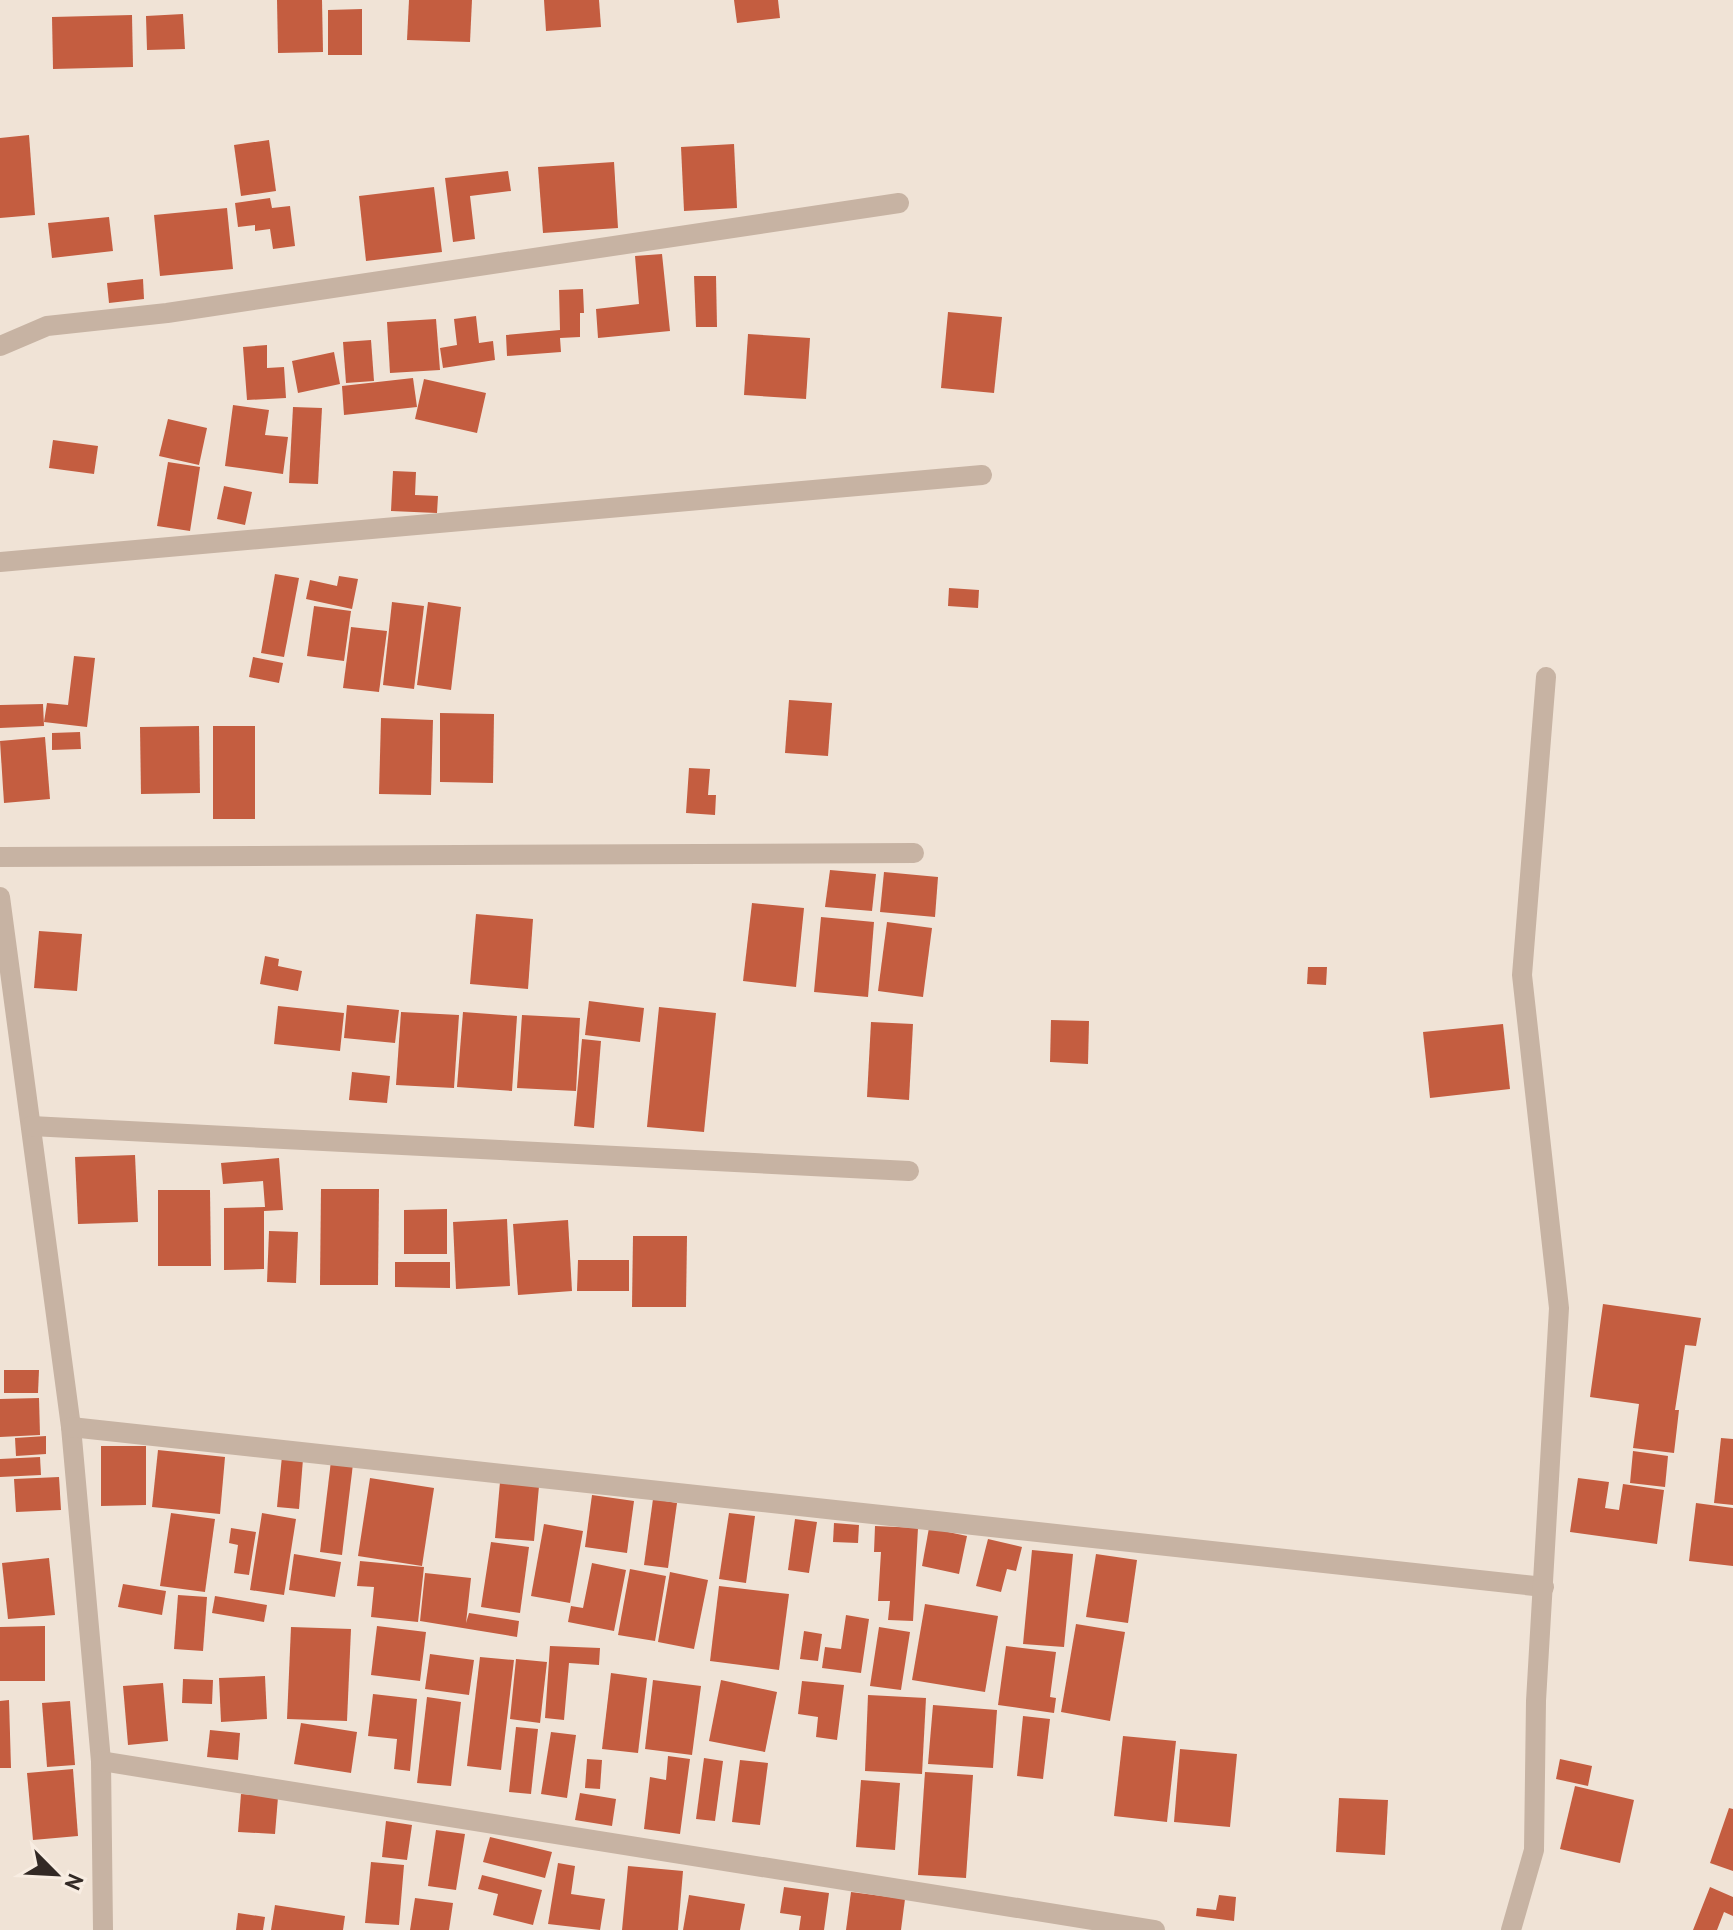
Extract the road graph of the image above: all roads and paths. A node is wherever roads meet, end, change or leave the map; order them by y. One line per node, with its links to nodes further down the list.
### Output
1 (899, 203): 2 (street)
2 (0, 346)
3 (982, 475): 4 (street)
4 (0, 562)
5 (1546, 677): 12 (street)
6 (914, 853): 7 (street)
7 (0, 857)
8 (0, 897): 9 (street)
9 (31, 1126): 10 (street); 11 (street)
10 (909, 1171)
11 (71, 1427): 12 (street); 13 (street)
12 (1544, 1587): 16 (street)
13 (101, 1761): 14 (street); 15 (street)
14 (103, 1930)
15 (1155, 1930)
16 (1511, 1930)

